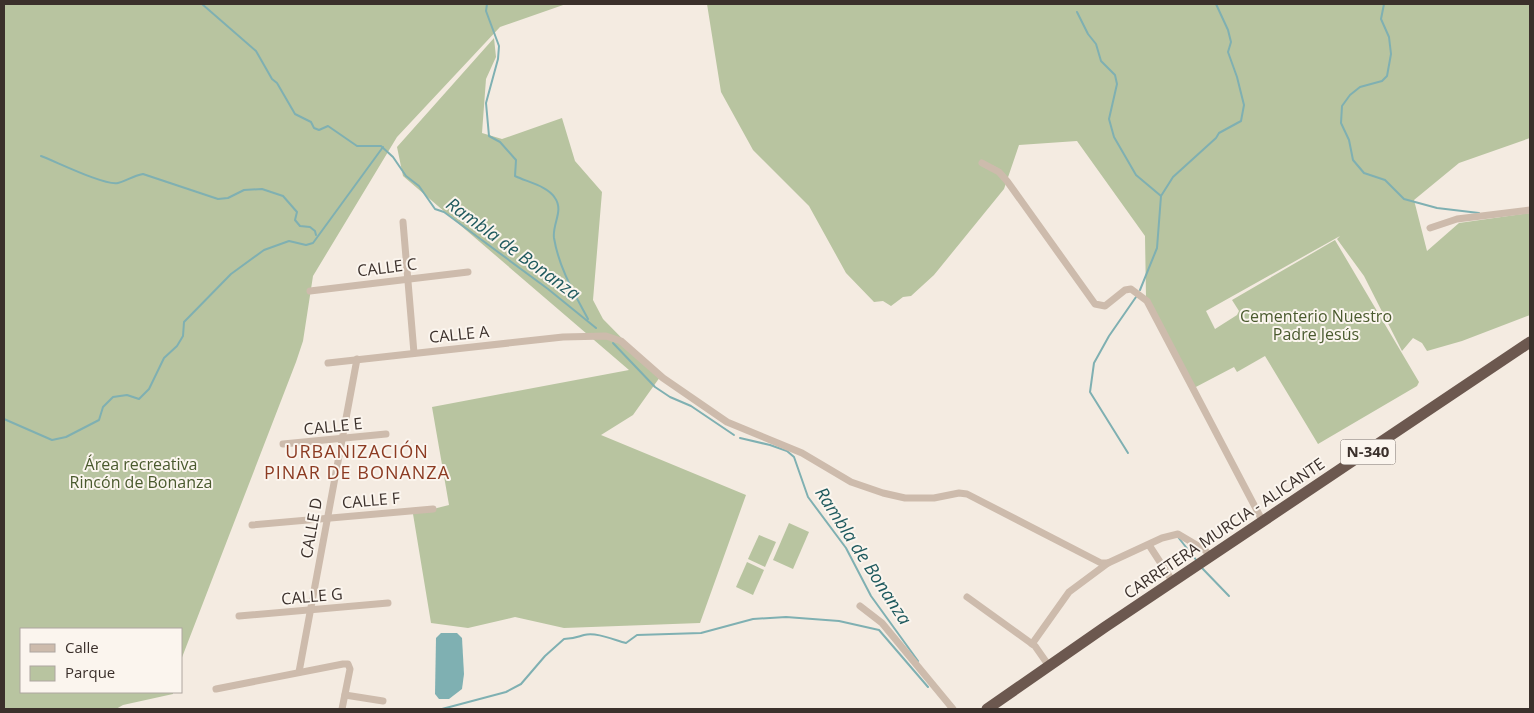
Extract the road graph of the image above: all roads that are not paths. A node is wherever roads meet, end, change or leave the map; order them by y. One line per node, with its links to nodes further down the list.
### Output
1 (982, 163): 17 (street)
2 (1530, 210): 4 (street)
3 (403, 222): 6 (street)
4 (1430, 228)
5 (468, 272): 6 (street, CALLE C)
6 (408, 278): 7 (street, CALLE C); 9 (street)
7 (310, 291)
8 (1530, 342): 17 (highway, CARRETERA MURCIA - ALICANTE / N-340)
9 (414, 353): 10 (street, CALLE A); 21 (street, CALLE A)
10 (357, 359): 11 (street, CALLE A); 13 (street, CALLE D)
11 (328, 363)
12 (386, 434): 13 (street, CALLE E)
13 (342, 438): 14 (street, CALLE E); 16 (street, CALLE D)
14 (284, 444)
15 (433, 509): 16 (street, CALLE F)
16 (327, 518): 18 (street, CALLE F); 26 (street, CALLE D)
17 (1263, 522): 20 (highway, CARRETERA MURCIA - ALICANTE / N-340)
18 (252, 526)
19 (1149, 545): 20 (street); 21 (street); 22 (street)
20 (1208, 558): 22 (highway, CARRETERA MURCIA - ALICANTE / N-340)
21 (1108, 563): 28 (street)
22 (1173, 582): 29 (highway, CARRETERA MURCIA - ALICANTE / N-340)
23 (967, 597): 28 (street)
24 (388, 603): 26 (street, CALLE G)
25 (860, 606): 36 (street)
26 (310, 610): 27 (street, CALLE G); 30 (street, CALLE D)
27 (239, 616)
28 (1032, 644): 29 (street)
29 (1048, 666): 34 (highway, CARRETERA MURCIA - ALICANTE / N-340)
30 (299, 672): 31 (street); 32 (street)
31 (216, 689)
32 (345, 695): 33 (street); 35 (street)
33 (383, 701)
34 (999, 705): 37 (highway, CARRETERA MURCIA - ALICANTE / N-340)
35 (342, 709)
36 (953, 709)
37 (987, 709)

